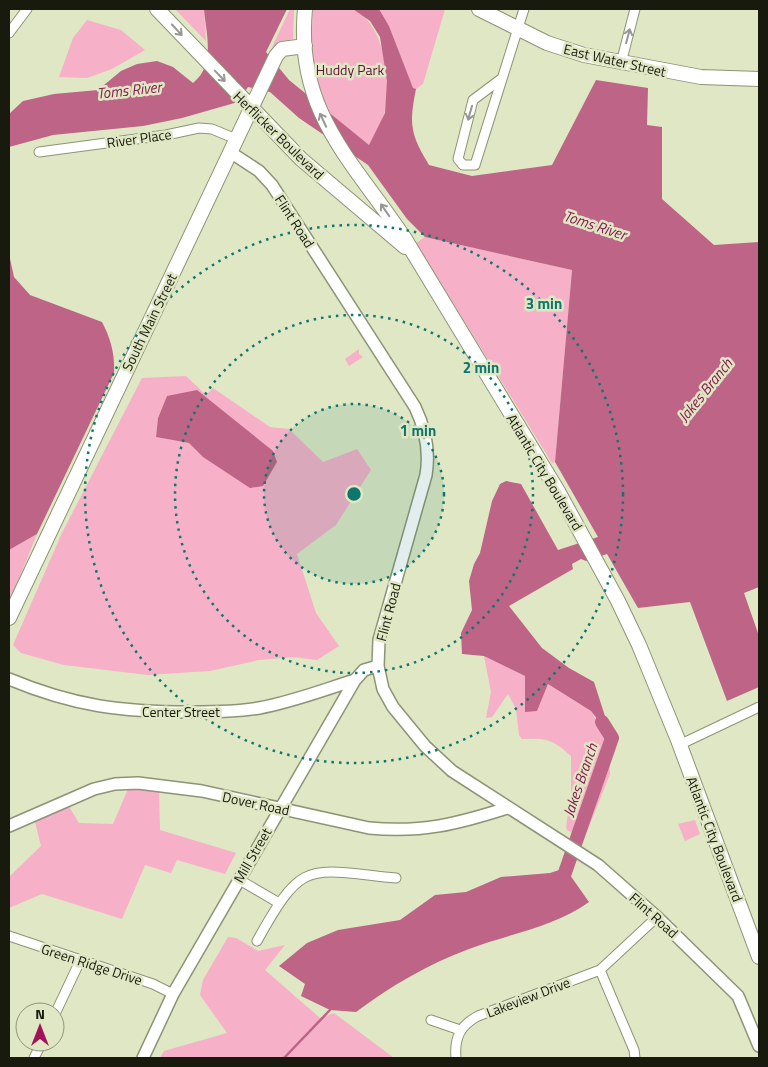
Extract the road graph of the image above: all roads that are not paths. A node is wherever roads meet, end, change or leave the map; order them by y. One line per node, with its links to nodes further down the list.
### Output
1 (26, 9): 8 (street)
2 (157, 9): 13 (main road, Herflicker Boulevard, one-way to 13)
3 (305, 9): 9 (main road, Atlantic City Boulevard)
4 (479, 9): 7 (main road, East Water Street)
5 (524, 9): 7 (street)
6 (635, 9): 10 (street, one-way to 6)
7 (518, 27): 10 (main road, East Water Street); 11 (street)
8 (9, 33)
9 (305, 46): 13 (main road, South Main Street); 16 (main road, Atlantic City Boulevard, one-way to 9)
10 (621, 62): 12 (main road, East Water Street)
11 (501, 79): 11 (street, one-way to 11)
12 (759, 79)
13 (250, 101): 14 (main road, South Main Street); 16 (main road, Herflicker Boulevard)
14 (233, 146): 15 (street, River Place); 17 (main road, South Main Street); 18 (street, Flint Road)
15 (39, 152)
16 (410, 251): 22 (main road, Atlantic City Boulevard)
17 (9, 618)
18 (378, 666): 20 (street, Mill Street); 24 (street, Flint Road)
19 (9, 679): 20 (street, Center Street)
20 (355, 680): 23 (street, Mill Street)
21 (759, 707): 22 (street)
22 (679, 745): 32 (main road, Atlantic City Boulevard)
23 (280, 808): 24 (street, Dover Road); 25 (street, Dover Road); 27 (street, Mill Street)
24 (507, 808): 29 (street, Flint Road)
25 (9, 826)
26 (396, 878): 28 (street)
27 (238, 879): 28 (street); 35 (street, Mill Street)
28 (279, 903): 31 (street)
29 (657, 917): 34 (street, Lakeview Drive); 39 (street, Flint Road)
30 (9, 936): 33 (street, Green Ridge Drive)
31 (257, 941)
32 (759, 957)
33 (80, 961): 35 (street, Green Ridge Drive); 36 (street)
34 (600, 970): 38 (street, Lakeview Drive); 42 (street)
35 (173, 994): 40 (street, Mill Street)
36 (61, 1002)
37 (431, 1020): 38 (street)
38 (460, 1030): 41 (street)
39 (759, 1046)
40 (143, 1058)
41 (456, 1058)
42 (635, 1058)

